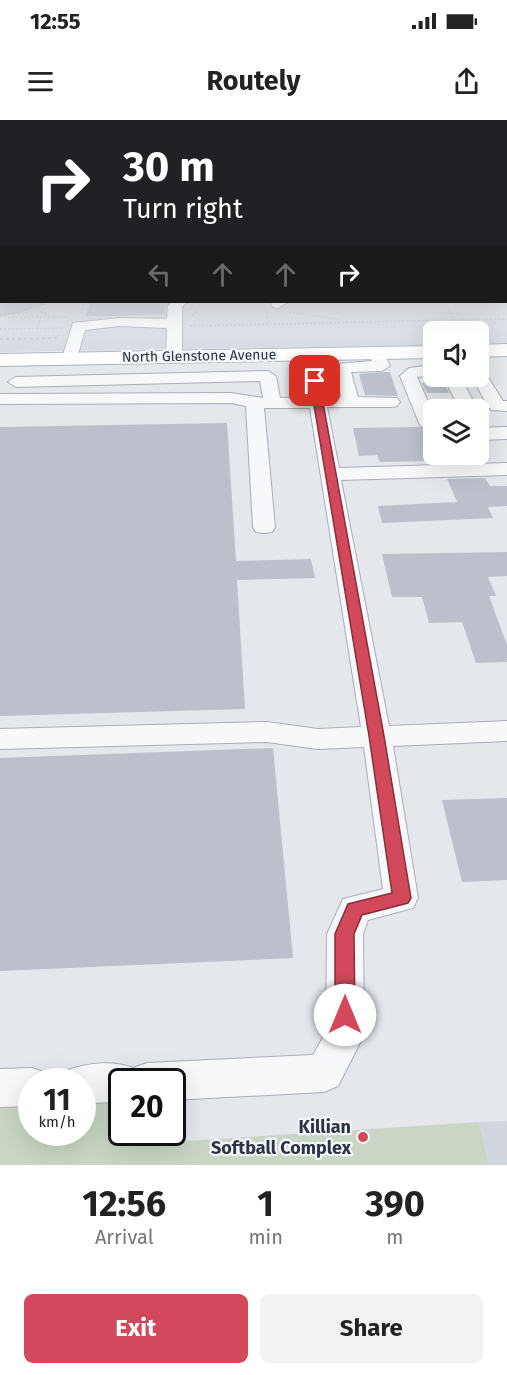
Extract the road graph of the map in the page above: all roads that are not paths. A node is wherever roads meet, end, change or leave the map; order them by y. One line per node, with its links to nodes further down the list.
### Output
1 (179, 303): 2 (street)
2 (174, 327): 8 (street); 9 (street)
3 (507, 350): 4 (main road)
4 (489, 351)
5 (423, 352): 6 (main road, North Glenstone Avenue)
6 (376, 353): 7 (main road, North Glenstone Avenue); 18 (street)
7 (309, 354): 8 (main road, North Glenstone Avenue); 17 (street)
8 (174, 357): 9 (main road, North Glenstone Avenue)
9 (70, 358): 10 (main road, North Glenstone Avenue)
10 (0, 360)
11 (423, 371): 21 (street)
12 (207, 377): 14 (street); 15 (street); 16 (street)
13 (486, 387): 20 (street)
14 (6, 391): 15 (street)
15 (208, 398): 16 (street)
16 (264, 402): 17 (street); 27 (street)
17 (318, 402): 18 (street); 26 (street)
18 (351, 402): 19 (street)
19 (391, 402)
20 (507, 406)
21 (423, 411)
22 (507, 433): 23 (street)
23 (489, 434)
24 (507, 457): 25 (street)
25 (499, 469): 26 (street)
26 (332, 474): 29 (street)
27 (264, 527)
28 (507, 731): 29 (street)
29 (377, 736): 30 (street); 31 (street)
30 (0, 739)
31 (186, 1080)
32 (18, 1087): 33 (street)
33 (0, 1088)

